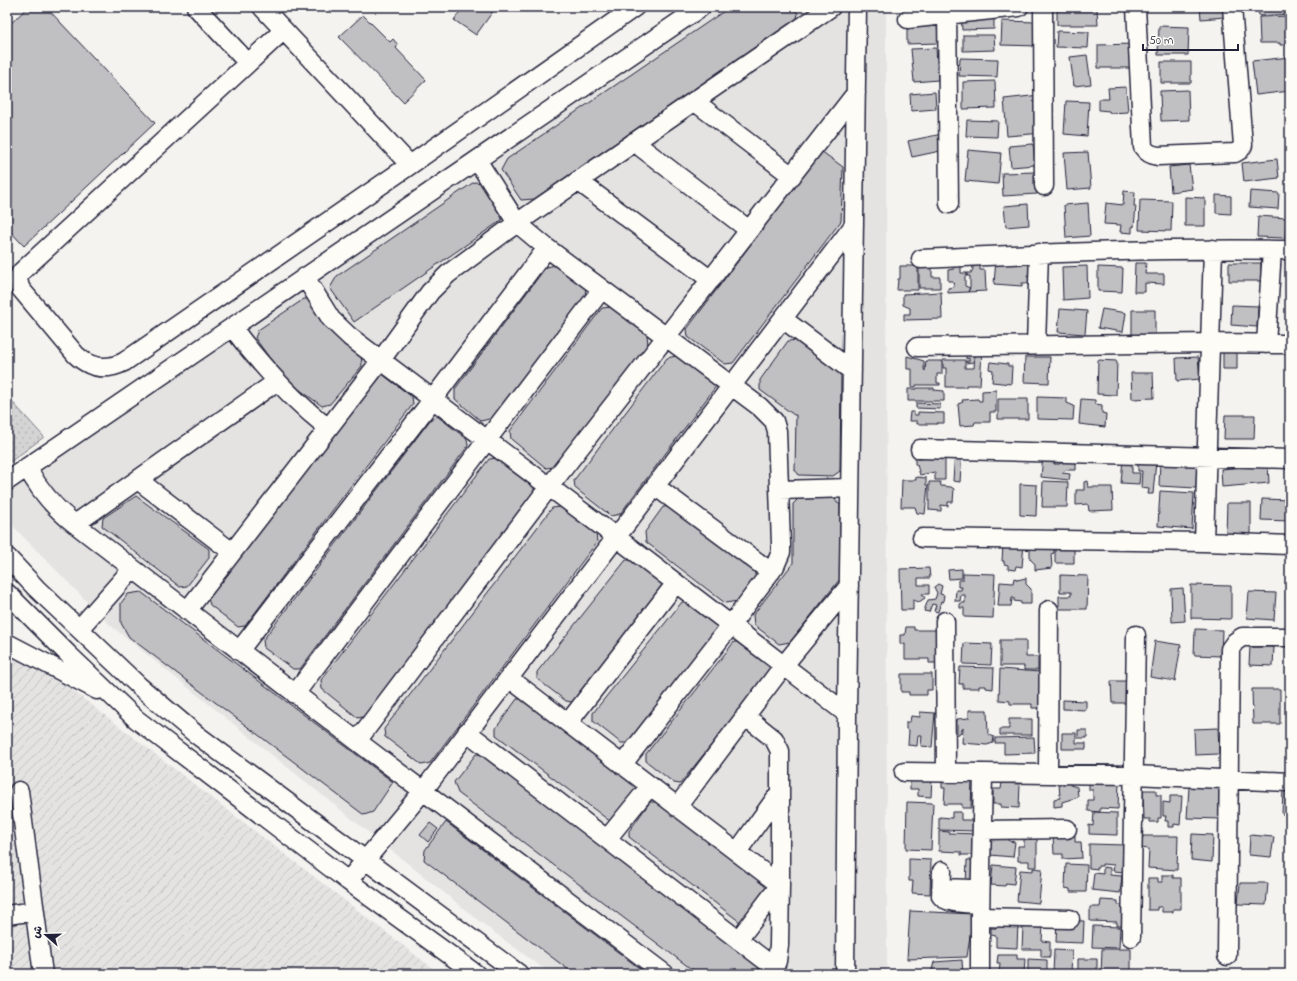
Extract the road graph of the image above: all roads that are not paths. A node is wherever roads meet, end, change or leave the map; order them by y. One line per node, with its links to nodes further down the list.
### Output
1 (196, 7): 14 (street)
2 (262, 7): 13 (street)
3 (635, 7): 19 (street)
4 (701, 7): 18 (street)
5 (857, 7): 15 (street)
6 (1019, 7): 11 (street)
7 (1043, 7): 22 (street)
8 (1136, 7): 9 (street)
9 (1232, 7)
10 (818, 10): 16 (street)
11 (948, 11): 12 (street); 23 (street)
12 (908, 19)
13 (284, 30): 14 (street); 19 (street)
14 (248, 63): 19 (street)
15 (856, 93): 20 (street); 25 (street)
16 (694, 101): 17 (street); 20 (street)
17 (634, 142): 21 (street); 26 (street)
18 (477, 160): 24 (street); 33 (street)
19 (410, 165)
20 (792, 176): 26 (street)
21 (578, 181): 24 (street); 34 (street)
22 (1044, 186)
23 (949, 204)
24 (517, 223): 27 (street); 44 (street)
25 (854, 225): 36 (street); 45 (street)
26 (749, 230): 34 (street)
27 (547, 248): 35 (street); 48 (street)
28 (1213, 249): 29 (street); 31 (street); 39 (street)
29 (1272, 250): 30 (street); 40 (street)
30 (1290, 250)
31 (1039, 253): 32 (street); 42 (street)
32 (922, 259)
33 (304, 277): 37 (street); 44 (street)
34 (711, 280): 38 (street)
35 (602, 290): 38 (street); 50 (street)
36 (782, 319): 45 (street); 47 (street)
37 (232, 327): 46 (street); 54 (street)
38 (666, 337): 47 (street); 58 (street)
39 (1210, 343): 40 (street); 42 (street); 52 (street)
40 (1266, 344): 41 (street)
41 (1290, 344)
42 (1036, 345): 43 (street)
43 (917, 347)
44 (381, 360): 48 (street); 49 (street)
45 (852, 371): 59 (street)
46 (276, 382): 49 (street); 55 (street)
47 (731, 386): 57 (street); 60 (street)
48 (433, 400): 50 (street); 81 (street)
49 (328, 428): 66 (street)
50 (487, 440): 58 (street); 84 (street)
51 (920, 449): 52 (street)
52 (1206, 458): 53 (street); 64 (street)
53 (1290, 459)
54 (27, 467): 56 (street); 61 (street)
55 (138, 480): 61 (street); 66 (street)
56 (7, 481)
57 (655, 486): 62 (street); 69 (street)
58 (549, 487): 62 (street); 90 (street)
59 (850, 488): 60 (street); 71 (street)
60 (780, 490): 69 (street)
61 (75, 524): 68 (street)
62 (616, 537): 70 (street); 83 (street)
63 (922, 538): 64 (street)
64 (1204, 542): 65 (street)
65 (1290, 545)
66 (232, 552): 74 (street)
67 (7, 558): 77 (street)
68 (132, 568): 74 (street); 77 (street)
69 (770, 572): 76 (street)
70 (676, 583): 76 (street); 88 (street)
71 (849, 586): 82 (street); 86 (street)
72 (7, 593): 85 (street)
73 (1049, 610): 95 (street)
74 (187, 611): 81 (street)
75 (946, 621): 93 (street)
76 (731, 625): 82 (street); 91 (street)
77 (79, 629): 108 (street)
78 (1136, 635): 96 (street)
79 (1290, 637): 97 (street)
80 (7, 643): 85 (street)
81 (239, 650): 84 (street)
82 (784, 665): 86 (street); 87 (street)
83 (509, 678): 88 (street); 89 (street)
84 (295, 694): 90 (street)
85 (115, 700): 110 (street)
86 (847, 714): 124 (street)
87 (745, 716): 102 (street); 103 (street)
88 (568, 723): 91 (street)
89 (467, 732): 101 (street); 106 (street)
90 (357, 741): 101 (street)
91 (622, 765): 99 (street)
92 (904, 772): 93 (street)
93 (946, 773): 94 (street)
94 (983, 774): 95 (street); 105 (street)
95 (1048, 774): 96 (street)
96 (1134, 775): 97 (street); 116 (street)
97 (1228, 780): 98 (street); 118 (street)
98 (1290, 782)
99 (650, 786): 103 (street); 106 (street)
100 (19, 791): 113 (street)
101 (423, 791): 108 (street); 123 (street)
102 (780, 792): 107 (street); 111 (street)
103 (677, 806): 107 (street)
104 (1067, 829): 105 (street)
105 (982, 830): 112 (street)
106 (607, 839): 117 (street)
107 (737, 852): 111 (street)
108 (366, 860): 110 (street); 122 (street)
109 (942, 880): 112 (street)
110 (348, 881): 121 (street)
111 (780, 885): 117 (street); 119 (street)
112 (977, 903): 115 (street); 125 (street)
113 (35, 912): 114 (street); 120 (street)
114 (7, 915)
115 (1070, 918)
116 (1131, 937)
117 (738, 940): 119 (street)
118 (1227, 956)
119 (774, 971)
120 (43, 974)
121 (476, 974)
122 (519, 974)
123 (665, 974)
124 (845, 974)
125 (980, 974)

